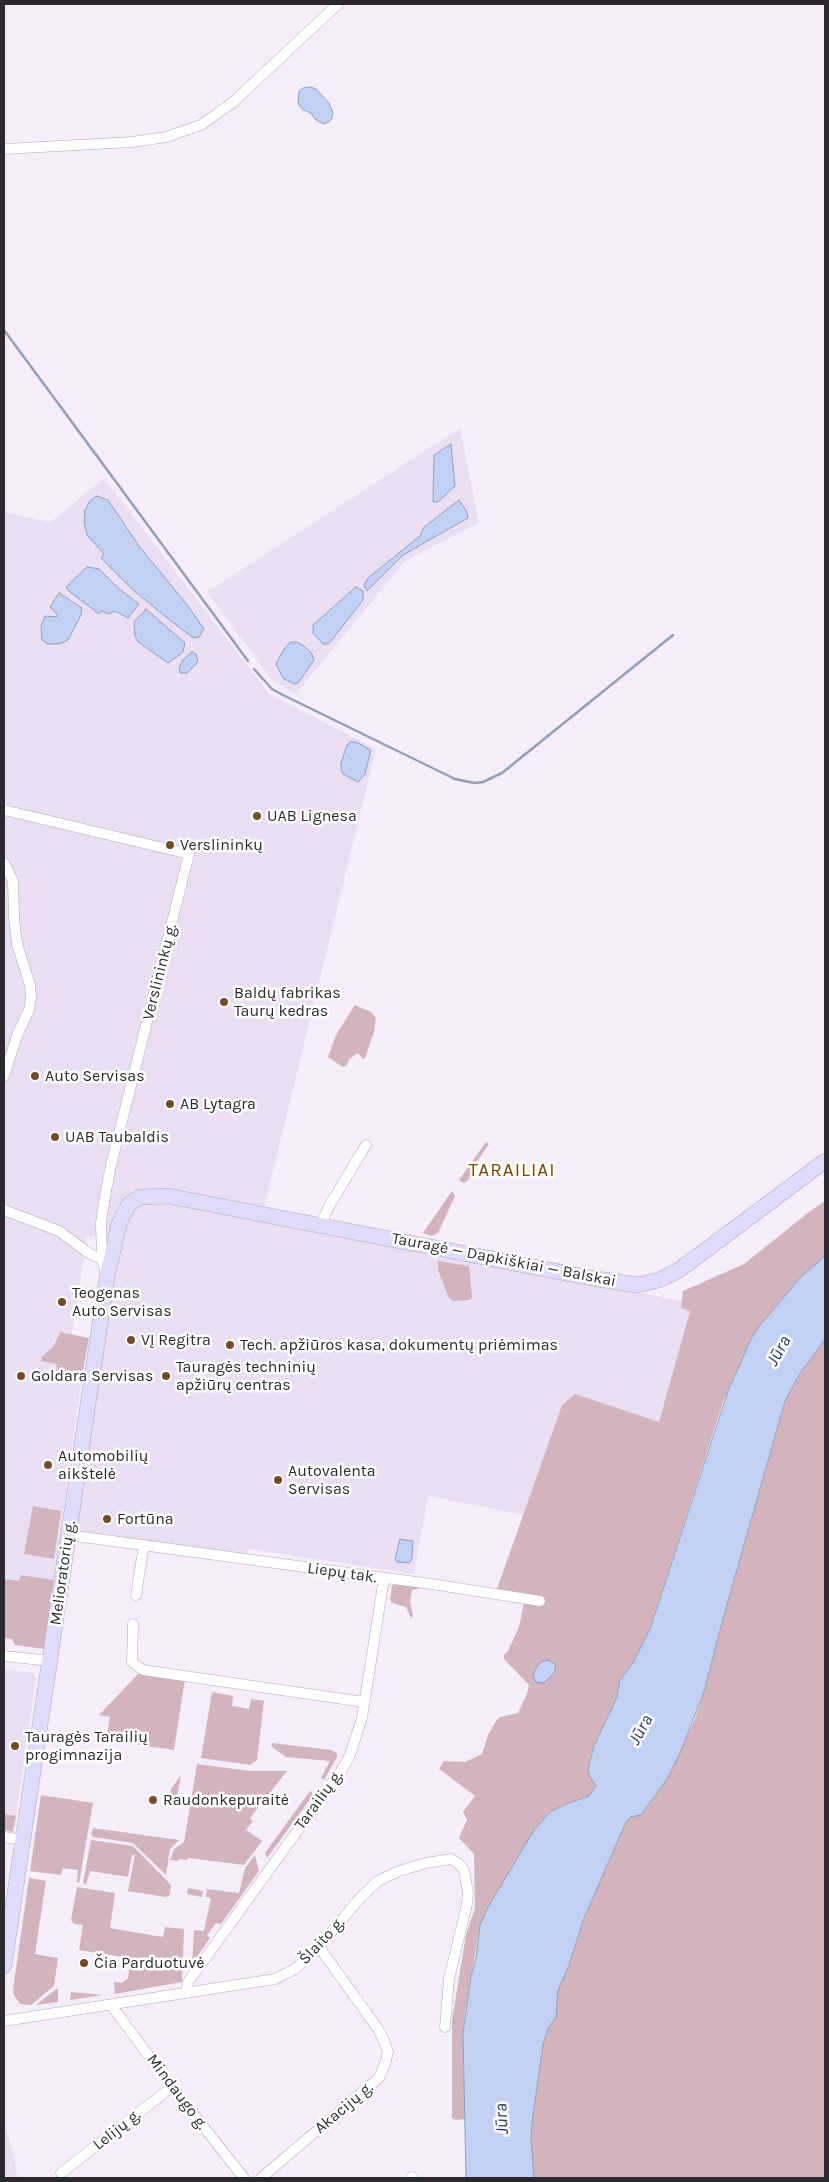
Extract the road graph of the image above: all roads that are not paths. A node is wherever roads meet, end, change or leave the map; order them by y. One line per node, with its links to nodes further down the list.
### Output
1 (338, 4): 2 (street)
2 (4, 149)
3 (4, 810): 11 (street, Verslininkų g.)
4 (4, 862): 5 (street)
5 (4, 1076)
6 (366, 1145): 10 (street)
7 (825, 1161): 10 (main road, Tauragė — Dapkiškiai — Balskai)
8 (148, 1195): 10 (main road, Tauragė — Dapkiškiai — Balskai); 12 (main road, Melioratorių g.)
9 (4, 1210): 11 (street)
10 (320, 1225)
11 (102, 1259): 12 (street, Verslininkų g.)
12 (107, 1277): 13 (main road, Melioratorių g.)
13 (68, 1535): 14 (street, Liepų tak.); 20 (main road, Melioratorių g.)
14 (144, 1545): 15 (street, Liepų tak.); 16 (street)
15 (384, 1578): 17 (street, Liepų tak.); 21 (street, Tarailių g.)
16 (136, 1595)
17 (540, 1601)
18 (133, 1624): 21 (street)
19 (4, 1656): 20 (street)
20 (50, 1661): 23 (main road, Melioratorių g.)
21 (364, 1702): 27 (street, Tarailių g.)
22 (4, 1837): 23 (street)
23 (23, 1840): 24 (main road, Melioratorių g.)
24 (6, 1937): 26 (main road, Melioratorių g.)
25 (319, 1947): 27 (street, Šlaito g.); 30 (street, Šlaito g.); 34 (street, Akacijų g.)
26 (4, 1966)
27 (186, 1993): 28 (street, Šlaito g.)
28 (112, 2004): 29 (street, Šlaito g.); 31 (street, Mindaugo g.)
29 (4, 2021)
30 (445, 2027)
31 (172, 2086): 32 (street, Lelijų g.); 33 (street, Mindaugo g.)
32 (61, 2173)
33 (244, 2178)
34 (261, 2178)

